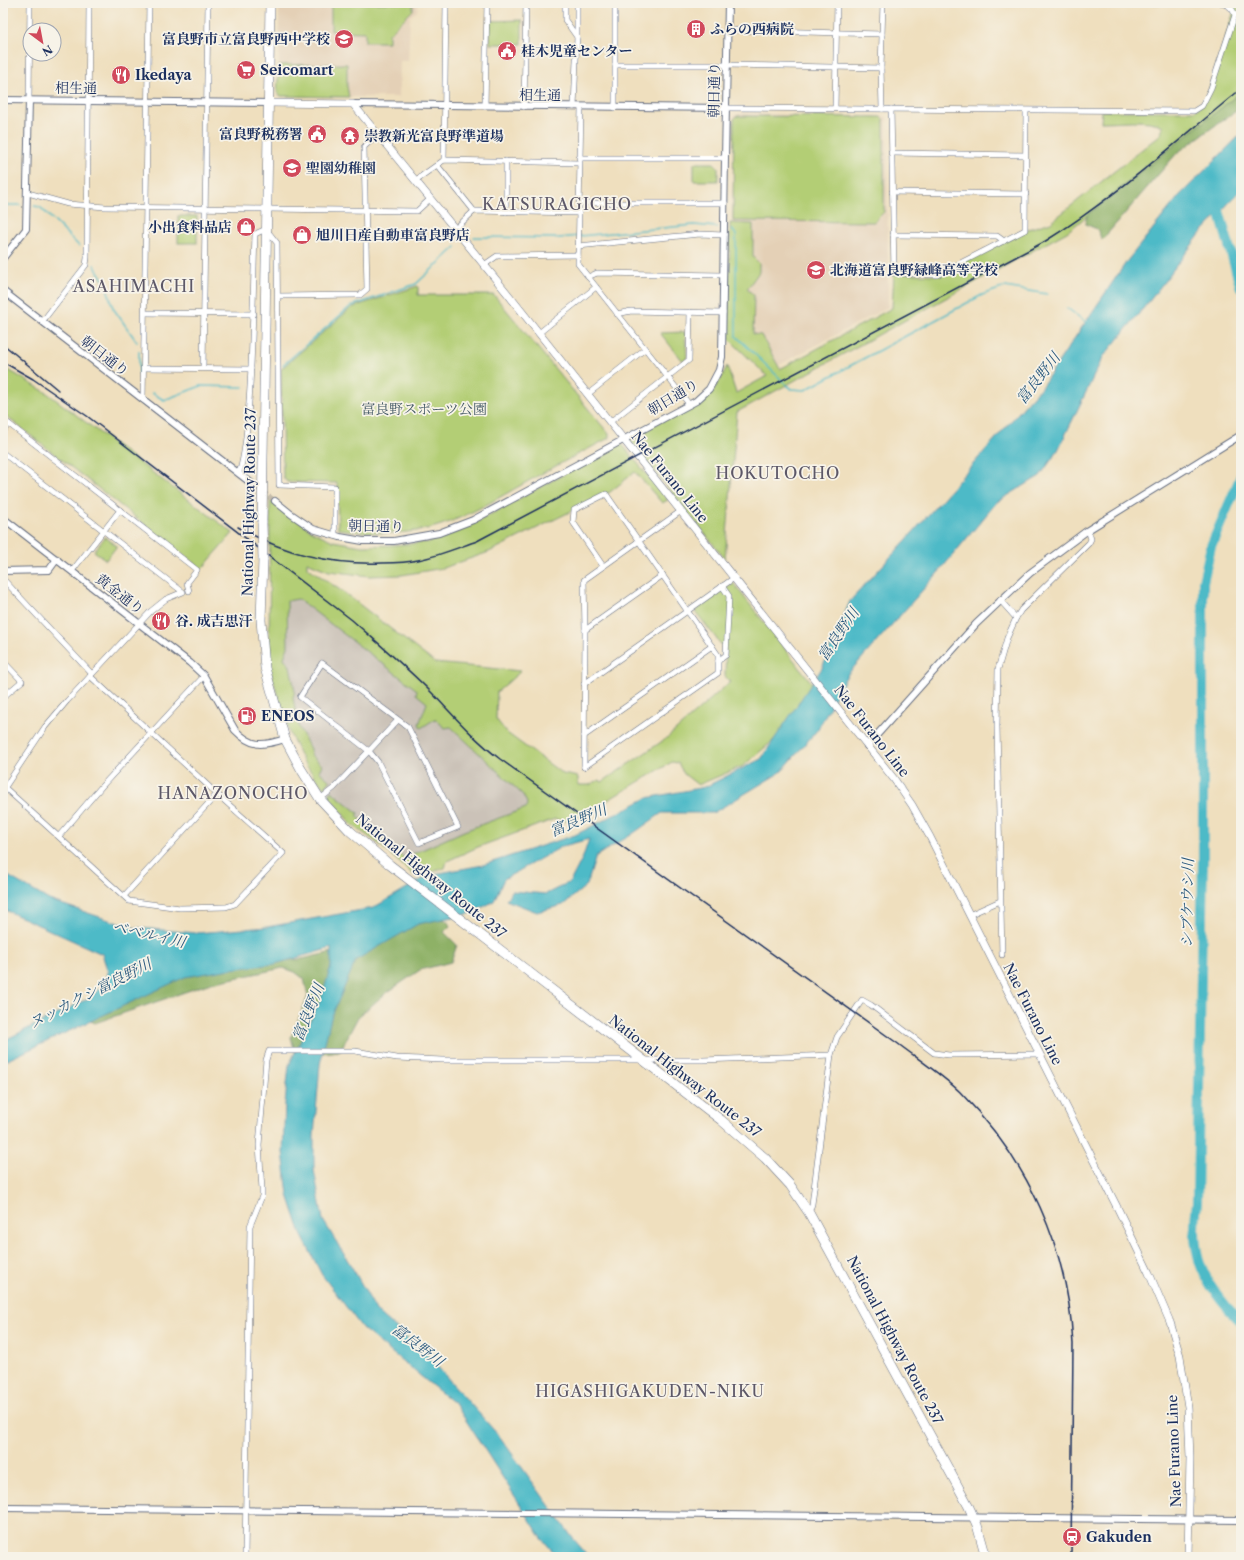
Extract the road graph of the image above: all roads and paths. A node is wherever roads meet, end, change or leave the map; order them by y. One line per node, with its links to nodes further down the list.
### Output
1 (30, 3): 25 (street)
2 (89, 3): 26 (street)
3 (149, 3): 27 (street)
4 (208, 3): 28 (street)
5 (270, 3): 29 (highway, National Highway Route 237)
6 (446, 3): 31 (street)
7 (487, 3): 32 (street)
8 (526, 3): 33 (street)
9 (565, 3): 19 (street)
10 (577, 3): 19 (street)
11 (615, 3): 20 (street)
12 (728, 3): 16 (street, 朝日通り)
13 (836, 3): 17 (street)
14 (883, 3): 18 (street)
15 (1222, 3): 40 (street)
16 (728, 30): 17 (street); 21 (street, 朝日通り)
17 (837, 33): 18 (street); 22 (street)
18 (882, 34): 23 (street)
19 (577, 37): 34 (street)
20 (615, 64): 21 (street); 35 (street)
21 (727, 65): 22 (street); 36 (street, 朝日通り)
22 (836, 67): 23 (street); 37 (street)
23 (881, 68): 38 (street)
24 (3, 100): 25 (street, 相生通)
25 (29, 100): 26 (street, 相生通); 51 (street)
26 (88, 100): 27 (street, 相生通); 56 (street)
27 (147, 102): 28 (street, 相生通); 57 (street)
28 (206, 102): 29 (street, 相生通); 58 (street)
29 (269, 103): 30 (main road); 59 (highway, National Highway Route 237)
30 (354, 104): 31 (street, 相生通); 41 (main road, Nae Furano Line)
31 (444, 105): 32 (street, 相生通); 45 (street)
32 (485, 106): 33 (street, 相生通)
33 (524, 107): 34 (street, 相生通)
34 (577, 107): 35 (street, 相生通); 46 (street)
35 (615, 108): 36 (street, 相生通)
36 (726, 108): 37 (street); 44 (street, 朝日通り)
37 (835, 108): 38 (street)
38 (882, 109): 39 (street)
39 (891, 109): 40 (street); 42 (street)
40 (1026, 111): 43 (street)
41 (378, 134): 49 (main road, Nae Furano Line); 60 (street)
42 (891, 153): 43 (street); 50 (street)
43 (1025, 155): 52 (street)
44 (725, 158): 46 (street); 55 (street, 朝日通り)
45 (444, 160): 47 (street); 48 (street)
46 (579, 160): 47 (street); 54 (street)
47 (506, 161): 62 (street)
48 (437, 165): 49 (street); 61 (street)
49 (416, 180): 53 (main road, Nae Furano Line)
50 (892, 192): 52 (street); 67 (street)
51 (28, 193): 56 (street); 71 (street)
52 (1026, 194): 68 (street)
53 (430, 199): 60 (street); 65 (main road, Nae Furano Line)
54 (580, 203): 55 (street); 63 (street)
55 (725, 204): 66 (street, 朝日通り)
56 (87, 206): 57 (street); 84 (street)
57 (146, 207): 58 (street); 79 (street)
58 (205, 208): 59 (street); 81 (street)
59 (266, 209): 60 (street); 64 (highway, National Highway Route 237)
60 (366, 210): 77 (street)
61 (474, 211): 62 (street); 65 (street)
62 (506, 212): 63 (street)
63 (579, 213): 69 (street)
64 (266, 229): 77 (street); 82 (street); 135 (highway, National Highway Route 237, bridge)
65 (455, 229): 72 (main road, Nae Furano Line)
66 (724, 234): 69 (street); 73 (street, 朝日通り)
67 (893, 235): 68 (street); 68 (street)
68 (1004, 241)
69 (578, 246): 70 (street)
70 (578, 255): 72 (street); 74 (street)
71 (3, 258)
72 (484, 265): 85 (main road, Nae Furano Line)
73 (723, 275): 74 (street); 80 (street, 朝日通り)
74 (588, 277): 75 (street)
75 (596, 287): 83 (street); 85 (street)
76 (3, 291): 84 (street, 朝日通り)
77 (278, 296): 109 (street)
78 (690, 312): 80 (street); 83 (street); 90 (street)
79 (145, 313): 81 (street); 87 (street)
80 (723, 313): 93 (street, 朝日通り)
81 (203, 314): 82 (street); 88 (street)
82 (254, 314): 89 (street)
83 (617, 314): 86 (street)
84 (42, 322): 92 (street, 朝日通り)
85 (539, 333): 91 (main road, Nae Furano Line)
86 (645, 349): 90 (street); 91 (street)
87 (144, 368): 88 (street); 92 (street)
88 (203, 368): 89 (street)
89 (251, 370): 101 (street)
90 (668, 377): 93 (street); 95 (street)
91 (588, 394): 95 (main road, Nae Furano Line)
92 (143, 400): 101 (street, 朝日通り)
93 (689, 404): 99 (street, 朝日通り)
94 (3, 420): 96 (street)
95 (610, 422): 99 (main road, Nae Furano Line)
96 (9, 424): 97 (street); 104 (street)
97 (3, 431)
98 (1241, 435): 107 (street)
99 (624, 439): 105 (main road, Nae Furano Line); 109 (street, 朝日通り)
100 (3, 453): 108 (street)
101 (239, 474): 102 (street, 朝日通り)
102 (251, 483)
103 (275, 501): 109 (street, 朝日通り)
104 (120, 510): 108 (street); 119 (street)
105 (681, 511): 110 (street); 116 (main road, Nae Furano Line)
106 (3, 518): 111 (street, 黄金通り)
107 (1088, 530): 120 (street); 122 (street)
108 (104, 531): 114 (street); 123 (street)
109 (335, 536)
110 (639, 540): 112 (street); 112 (street); 115 (street)
111 (57, 560): 113 (street); 114 (street, 黄金通り)
112 (603, 566): 124 (street)
113 (3, 571)
114 (72, 571): 123 (street, 黄金通り)
115 (663, 575): 121 (street); 124 (street)
116 (734, 578): 118 (street); 136 (main road, Nae Furano Line)
117 (3, 579): 128 (street)
118 (722, 586): 121 (street); 127 (street)
119 (189, 590)
120 (1000, 600): 122 (street); 136 (street)
121 (688, 611): 125 (street); 130 (street)
122 (1016, 618): 143 (street)
123 (140, 624): 128 (street); 129 (street, 黄金通り)
124 (585, 630): 130 (street)
125 (712, 646): 127 (street); 134 (street)
126 (3, 661): 131 (street)
127 (718, 661): 134 (street)
128 (91, 675): 133 (street); 138 (street)
129 (204, 676): 133 (street); 135 (street, 黄金通り)
130 (584, 684): 134 (street)
131 (3, 697)
132 (398, 720): 137 (street); 137 (street); 137 (street)
133 (151, 733): 139 (street); 141 (street)
134 (584, 736)
135 (286, 739): 140 (highway, National Highway Route 237)
136 (868, 746): 144 (main road, Nae Furano Line)
137 (369, 751): 140 (street)
138 (3, 788): 141 (street)
139 (217, 794): 142 (street); 142 (street)
140 (320, 799): 148 (highway, National Highway Route 237)
141 (59, 836): 142 (street)
142 (124, 896)
143 (1000, 901): 144 (street); 145 (street)
144 (969, 915): 146 (main road, Nae Furano Line)
145 (1002, 955)
146 (1039, 1054): 147 (street); 153 (main road, Nae Furano Line)
147 (832, 1055): 148 (street); 149 (street)
148 (644, 1060): 149 (highway, National Highway Route 237); 151 (street)
149 (810, 1213): 152 (highway, National Highway Route 237)
150 (3, 1508): 151 (street)
151 (246, 1512): 152 (street); 155 (street)
152 (974, 1518): 153 (street); 156 (highway, National Highway Route 237)
153 (1189, 1520): 154 (street); 157 (main road, Nae Furano Line)
154 (1241, 1520)
155 (245, 1557)
156 (986, 1557)
157 (1188, 1557)

